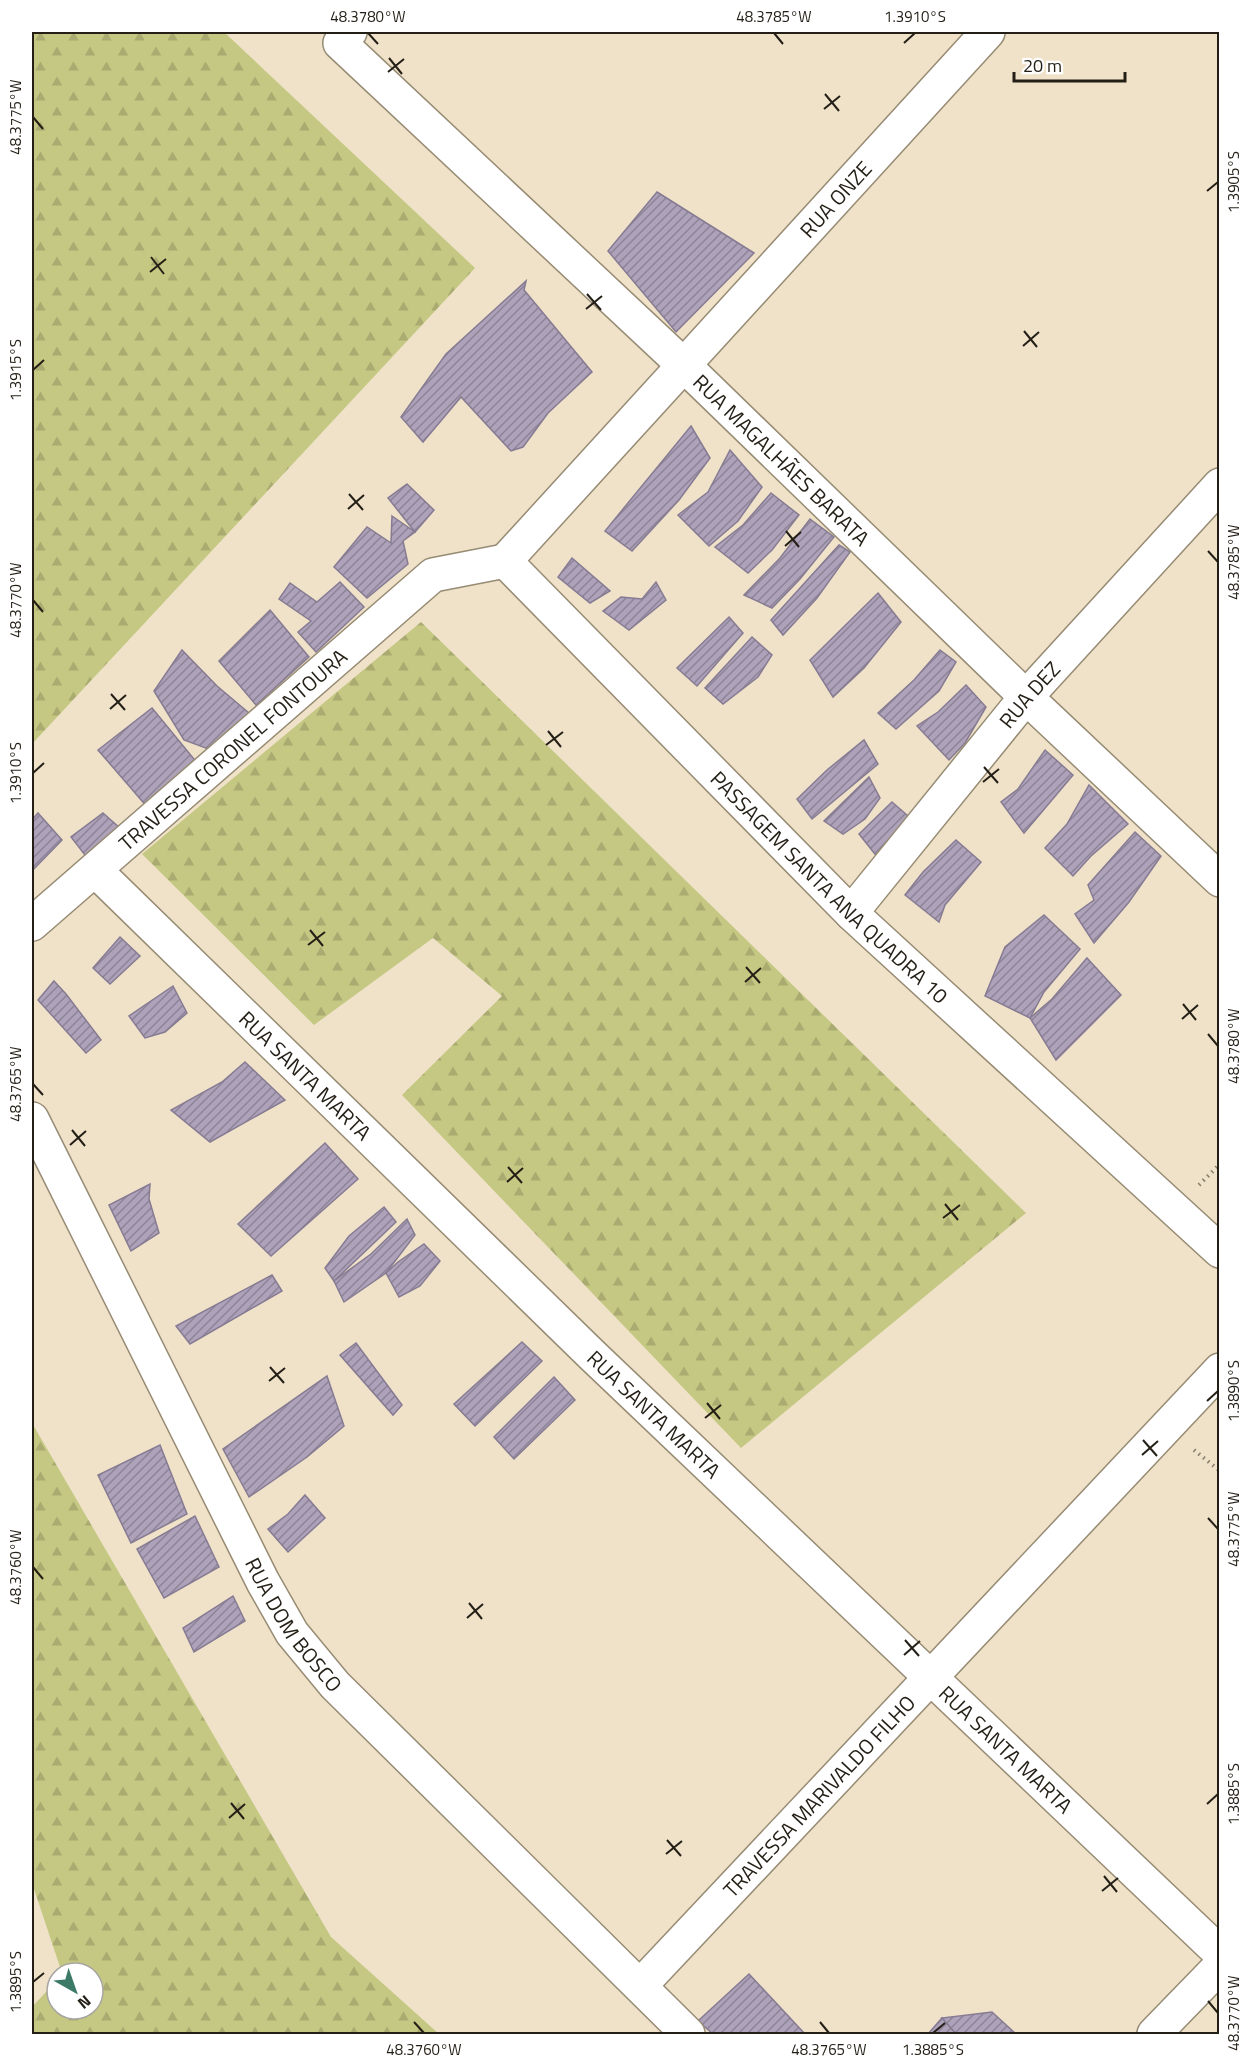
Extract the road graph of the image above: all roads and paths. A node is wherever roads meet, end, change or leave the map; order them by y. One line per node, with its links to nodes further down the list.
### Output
1 (988, 32): 3 (street, RUA ONZE)
2 (345, 38): 3 (street, RUA MAGALHÃES BARATA)
3 (682, 365): 5 (street, RUA ONZE); 6 (street, RUA MAGALHÃES BARATA)
4 (1220, 485): 6 (street, RUA DEZ)
5 (505, 561): 7 (street, TRAVESSA CORONEL FONTOURA); 9 (street, PASSAGEM SANTA ANA QUADRA 10)
6 (1026, 697): 8 (street, RUA MAGALHÃES BARATA); 9 (street, RUA DEZ)
7 (95, 870): 10 (street, TRAVESSA CORONEL FONTOURA); 14 (street, RUA SANTA MARTA)
8 (1220, 880)
9 (851, 913): 12 (street, PASSAGEM SANTA ANA QUADRA 10)
10 (32, 924)
11 (32, 1119): 17 (street, RUA DOM BOSCO)
12 (1220, 1251)
13 (1220, 1370): 14 (street, TRAVESSA MARIVALDO FILHO)
14 (930, 1676): 15 (street, RUA SANTA MARTA); 17 (street, TRAVESSA MARIVALDO FILHO)
15 (1220, 1953)
16 (1220, 1966): 19 (street)
17 (640, 1986): 18 (street, RUA DOM BOSCO)
18 (688, 2034)
19 (1154, 2034)

